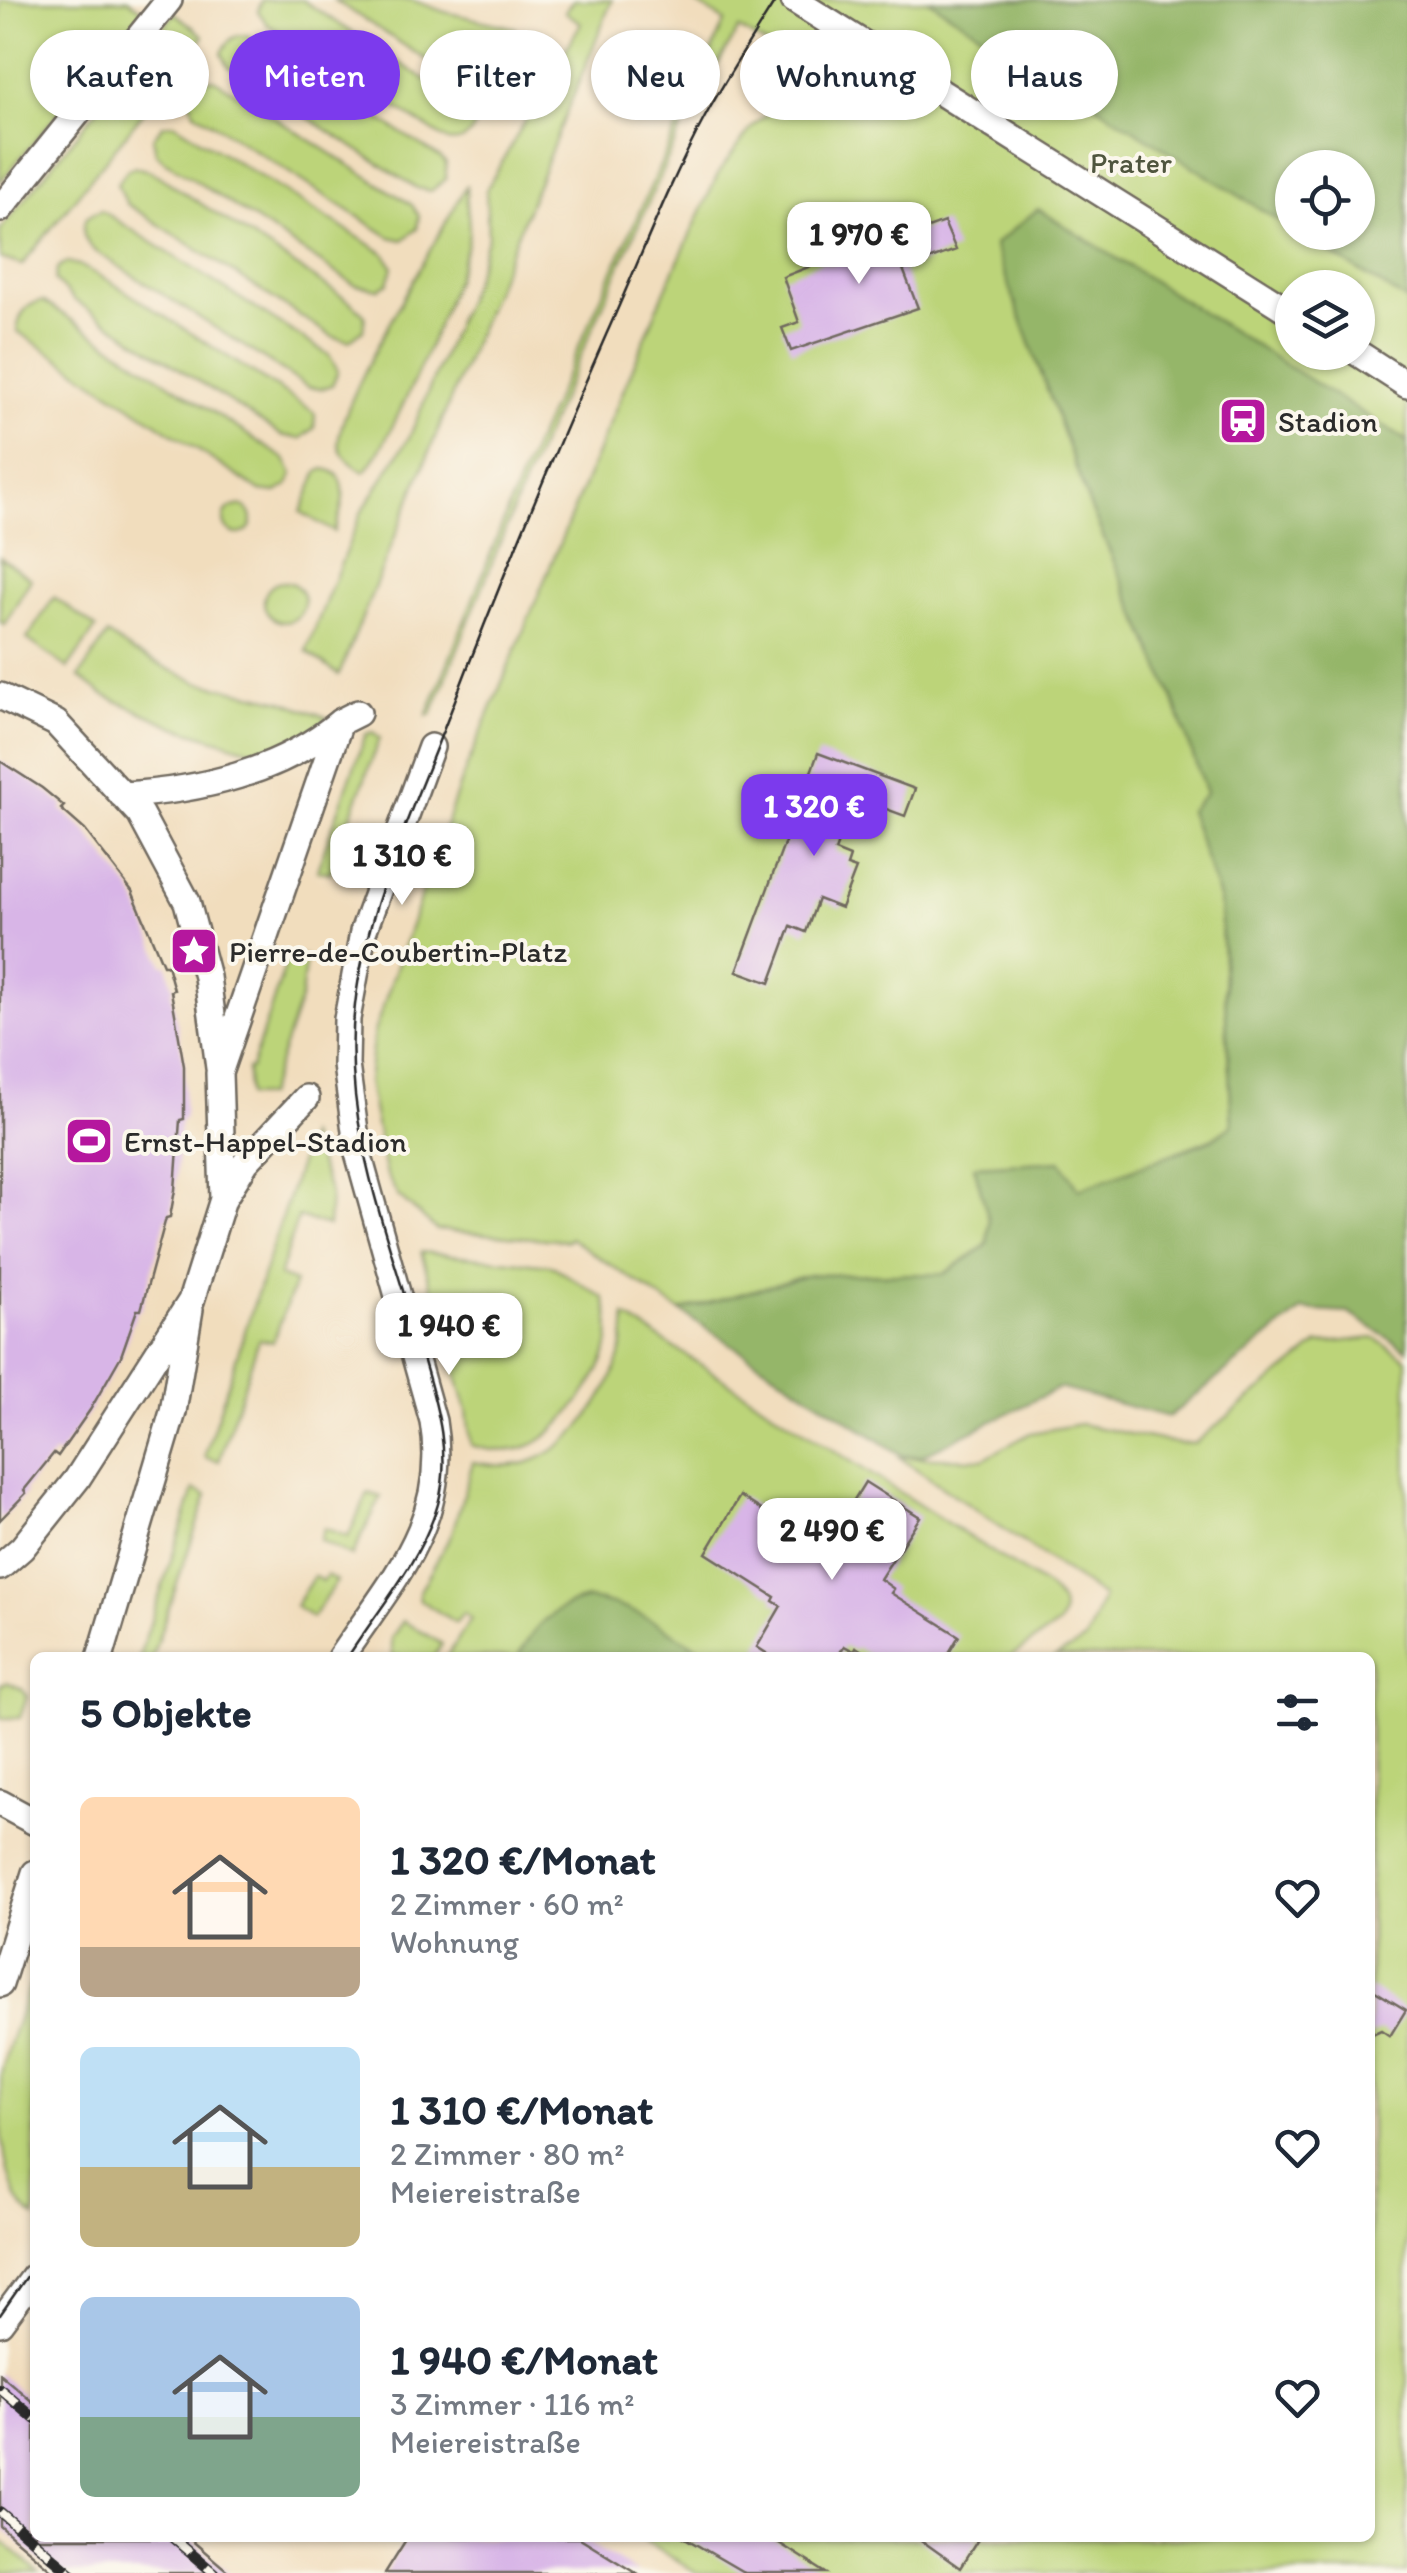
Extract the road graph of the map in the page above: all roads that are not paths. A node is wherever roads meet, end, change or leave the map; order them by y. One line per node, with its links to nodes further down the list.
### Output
1 (169, 0): 3 (street)
2 (794, 0): 4 (street)
3 (0, 210)
4 (1275, 302)
5 (1375, 364): 6 (street)
6 (1407, 385)
7 (0, 696): 9 (street)
8 (432, 747): 16 (street)
9 (122, 795): 10 (street); 10 (street)
10 (220, 1073): 12 (street)
11 (306, 1098): 12 (street)
12 (223, 1198): 13 (street)
13 (191, 1301): 14 (street); 15 (street)
14 (0, 1567)
15 (102, 1652)
16 (344, 1652)
17 (0, 1803): 18 (street)
18 (30, 1819)
19 (30, 1890): 20 (street)
20 (0, 1984)
21 (30, 2283): 22 (street)
22 (0, 2323)

